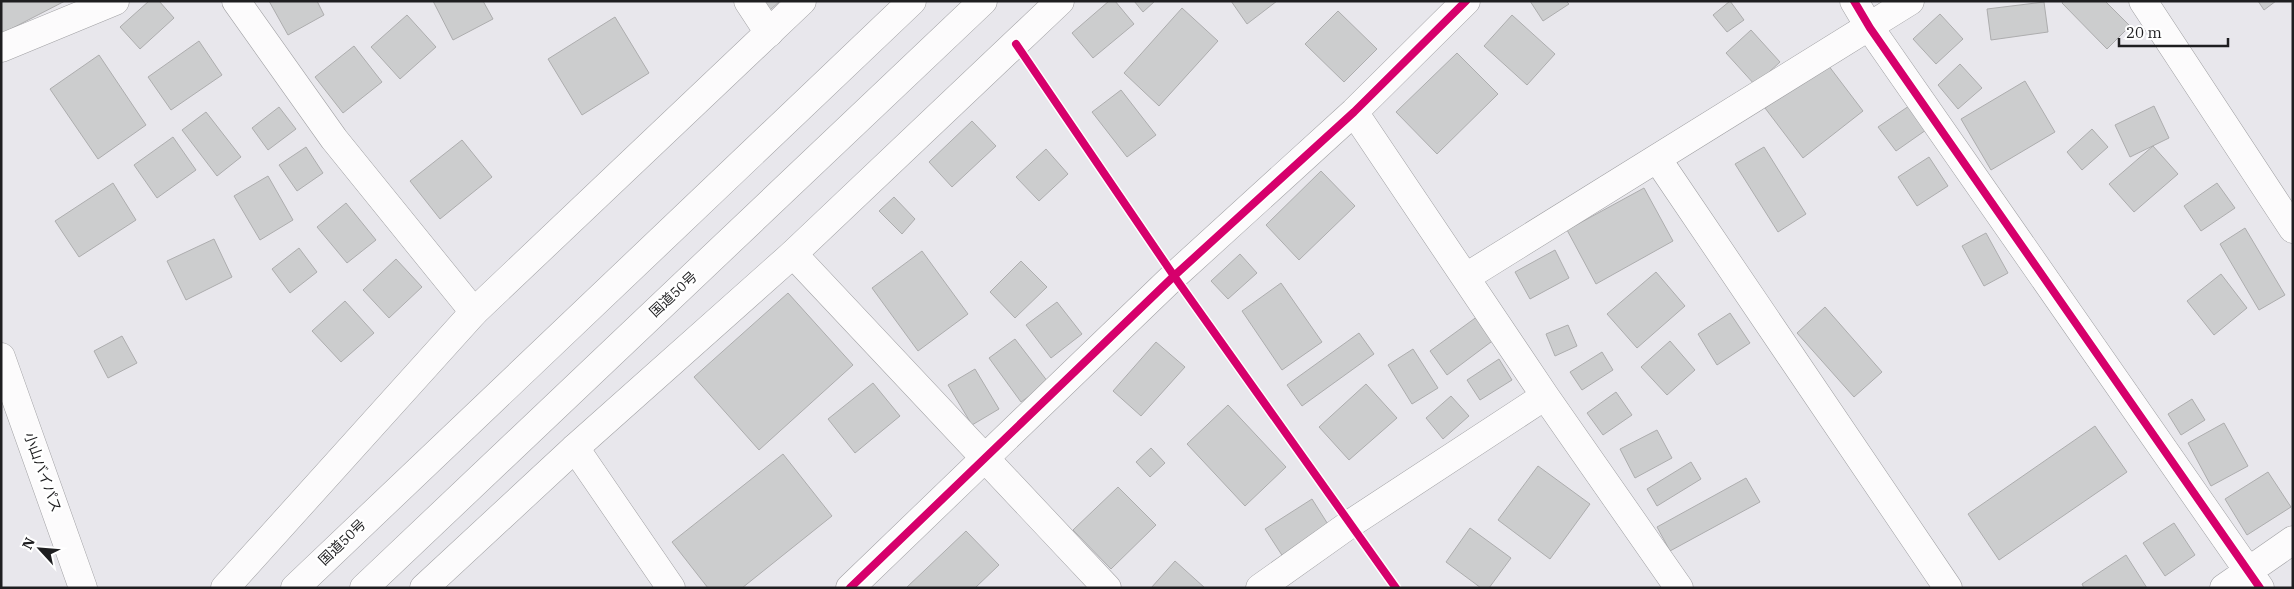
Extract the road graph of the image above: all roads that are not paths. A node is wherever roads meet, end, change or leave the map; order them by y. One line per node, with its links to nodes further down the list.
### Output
1 (115, 1): 14 (main road)
2 (236, 1): 20 (main road)
3 (748, 1): 13 (main road)
4 (802, 1): 13 (main road)
5 (912, 1): 29 (main road, 国道50号)
6 (983, 1): 30 (main road, 国道50号)
7 (1060, 1): 18 (main road)
8 (1466, 1): 15 (main road)
9 (1854, 1): 12 (main road)
10 (1910, 1): 12 (main road)
11 (2143, 1): 17 (main road)
12 (1870, 28): 16 (main road); 26 (main road)
13 (769, 33): 20 (main road)
14 (1, 48)
15 (1354, 112): 19 (main road); 24 (main road)
16 (1658, 160): 19 (main road); 37 (main road)
17 (2293, 229)
18 (794, 254): 23 (main road); 24 (main road)
19 (1466, 277): 22 (main road)
20 (474, 312): 28 (main road)
21 (1, 357): 27 (main road, 小山バイパス)
22 (1545, 396): 35 (main road); 36 (main road)
23 (575, 448): 31 (main road); 32 (main road)
24 (985, 459): 33 (main road); 34 (main road)
25 (2293, 540): 26 (main road)
26 (2254, 580): 38 (main road)
27 (83, 588)
28 (225, 588)
29 (295, 588)
30 (364, 588)
31 (424, 588)
32 (671, 588)
33 (850, 588)
34 (1107, 588)
35 (1260, 588)
36 (1679, 588)
37 (1948, 588)
38 (2224, 588)

